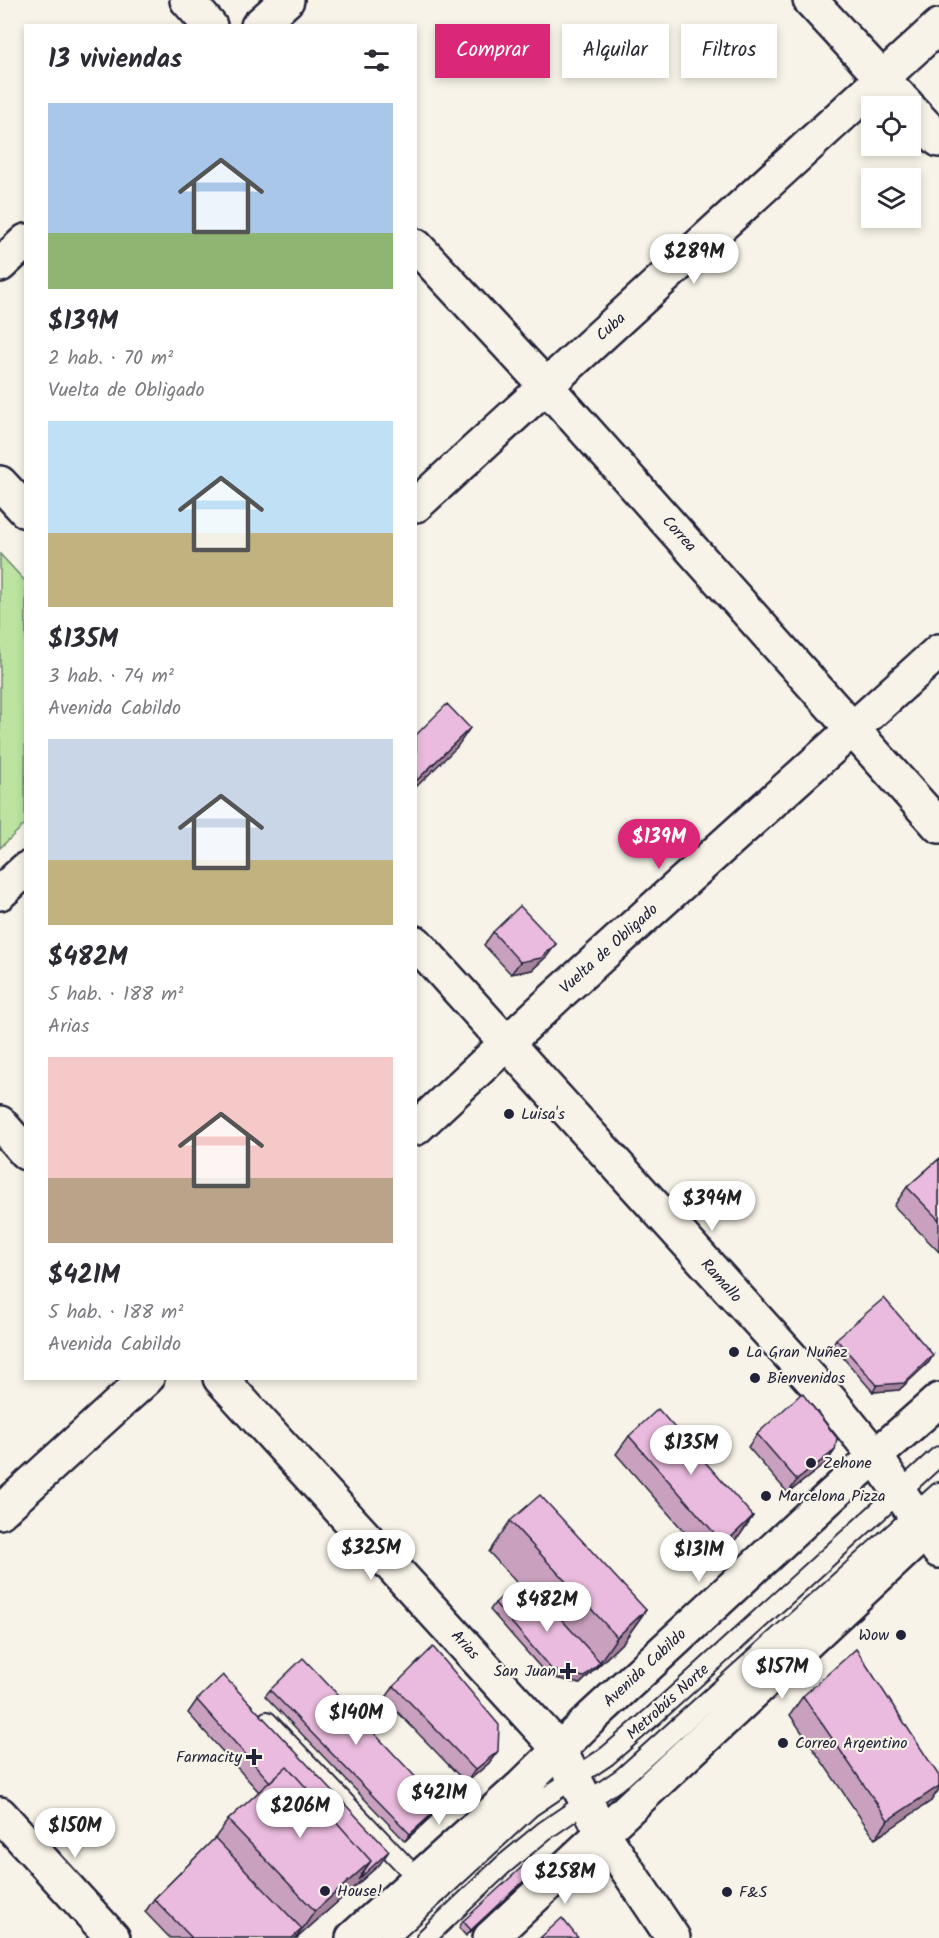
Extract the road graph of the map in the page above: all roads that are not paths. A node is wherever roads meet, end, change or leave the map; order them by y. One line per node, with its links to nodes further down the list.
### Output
1 (187, 0): 4 (street)
2 (287, 0): 5 (street)
3 (810, 0): 7 (street)
4 (208, 24)
5 (260, 24)
6 (939, 27): 7 (street, Cuba)
7 (882, 79): 8 (street); 14 (street, Cuba)
8 (898, 96)
9 (921, 121): 10 (street)
10 (939, 140)
11 (24, 243): 13 (street)
12 (417, 247): 14 (street, Correa)
13 (0, 265)
14 (546, 386): 16 (street, Cuba); 19 (street, Correa)
15 (0, 483): 17 (street)
16 (417, 504)
17 (24, 509)
18 (939, 651): 19 (street, Vuelta de Obligado)
19 (853, 729): 20 (street, Correa); 24 (street, Vuelta de Obligado)
20 (939, 826)
21 (24, 871): 22 (street)
22 (0, 893)
23 (417, 944): 24 (street, Ramallo)
24 (505, 1044): 26 (street, Vuelta de Obligado); 32 (street, Ramallo)
25 (0, 1123): 27 (street)
26 (417, 1127)
27 (24, 1151)
28 (145, 1380): 34 (street)
29 (222, 1380): 37 (street, Arias)
30 (939, 1400): 32 (street, Avenida Cabildo)
31 (939, 1456): 35 (lane, Metrobús Norte)
32 (876, 1457): 35 (street, Ramallo); 37 (street, Avenida Cabildo)
33 (939, 1492): 35 (lane, Metrobús Norte)
34 (0, 1512)
35 (924, 1522): 38 (lane, Metrobús Norte); 38 (lane, Metrobús Norte); 40 (street)
36 (267, 1720): 41 (lane)
37 (559, 1749): 38 (street, Arias); 41 (street, Avenida Cabildo)
38 (582, 1790): 40 (street, Arias); 44 (lane, Metrobús Norte); 45 (lane, Metrobús Norte)
39 (0, 1814): 42 (street)
40 (602, 1832): 46 (street); 47 (street, Arias)
41 (418, 1879): 43 (street, Avenida Cabildo)
42 (113, 1938)
43 (353, 1938)
44 (389, 1938)
45 (426, 1938)
46 (490, 1938)
47 (673, 1938)

